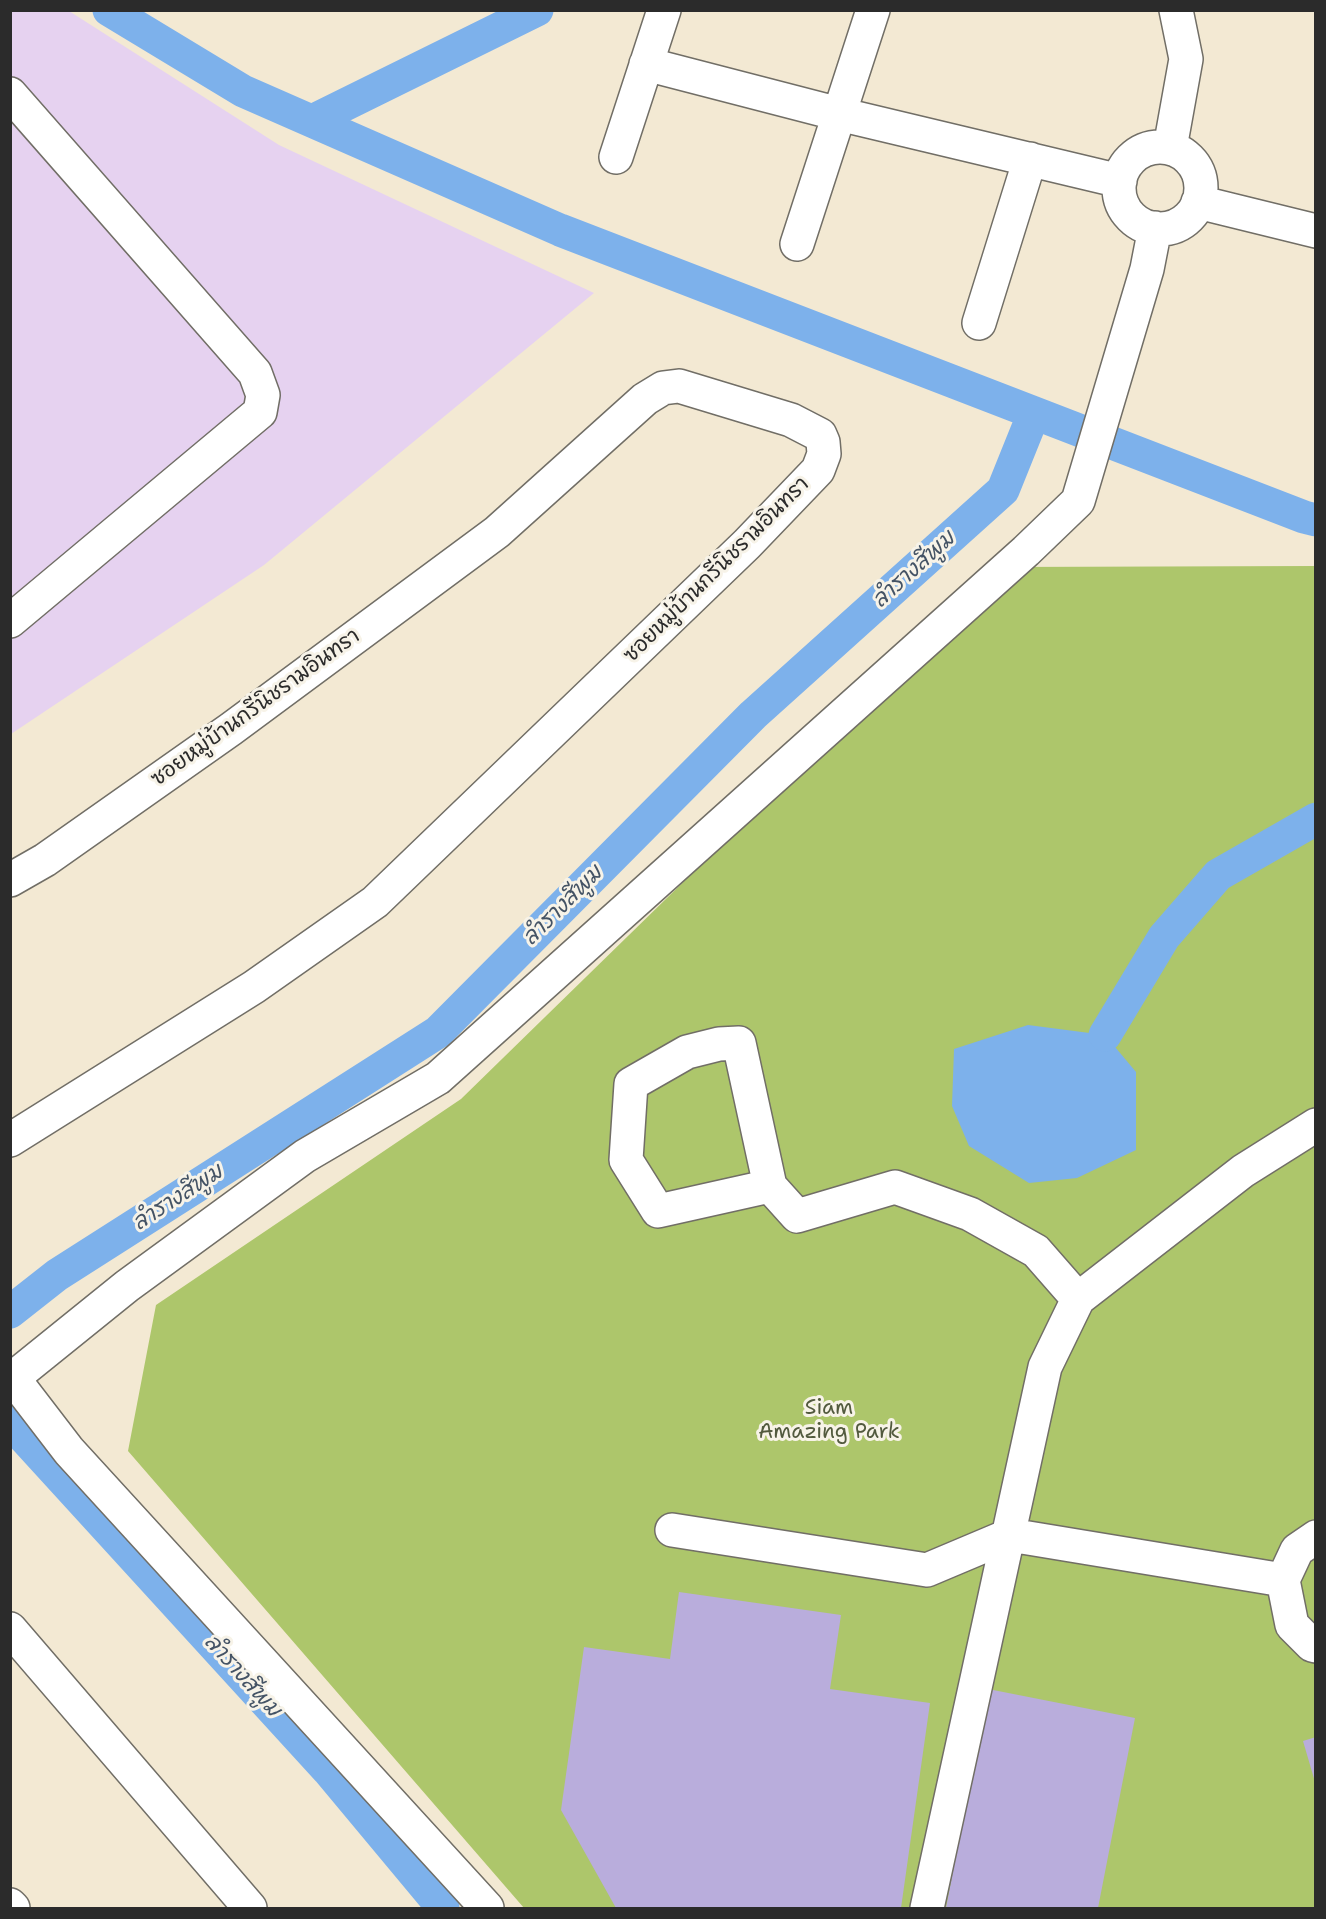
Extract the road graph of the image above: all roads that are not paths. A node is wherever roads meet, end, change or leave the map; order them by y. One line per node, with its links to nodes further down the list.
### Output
1 (664, 10): 4 (street)
2 (873, 10): 6 (street)
3 (1176, 10): 7 (street)
4 (646, 64): 6 (street); 8 (street)
5 (10, 94): 16 (street)
6 (839, 114): 9 (street); 14 (street)
7 (1170, 148): 10 (street); 11 (street)
8 (616, 157)
9 (1030, 159): 10 (street); 15 (street)
10 (1119, 181): 12 (street)
11 (1198, 202): 12 (street); 13 (street)
12 (1155, 228): 29 (street)
13 (1316, 231)
14 (797, 244)
15 (979, 323)
16 (10, 621)
17 (10, 880): 19 (street, ซอยหมู่บ้านกรีนิชรามอินทรา)
18 (1316, 1125): 21 (street)
19 (10, 1140)
20 (770, 1186): 20 (street); 21 (street)
21 (1078, 1299): 23 (street)
22 (672, 1530): 23 (street)
23 (1010, 1535): 25 (street); 30 (street)
24 (1316, 1537): 25 (street)
25 (1283, 1580): 27 (street)
26 (10, 1629): 28 (street)
27 (1316, 1646)
28 (250, 1908)
29 (487, 1908)
30 (927, 1908)

